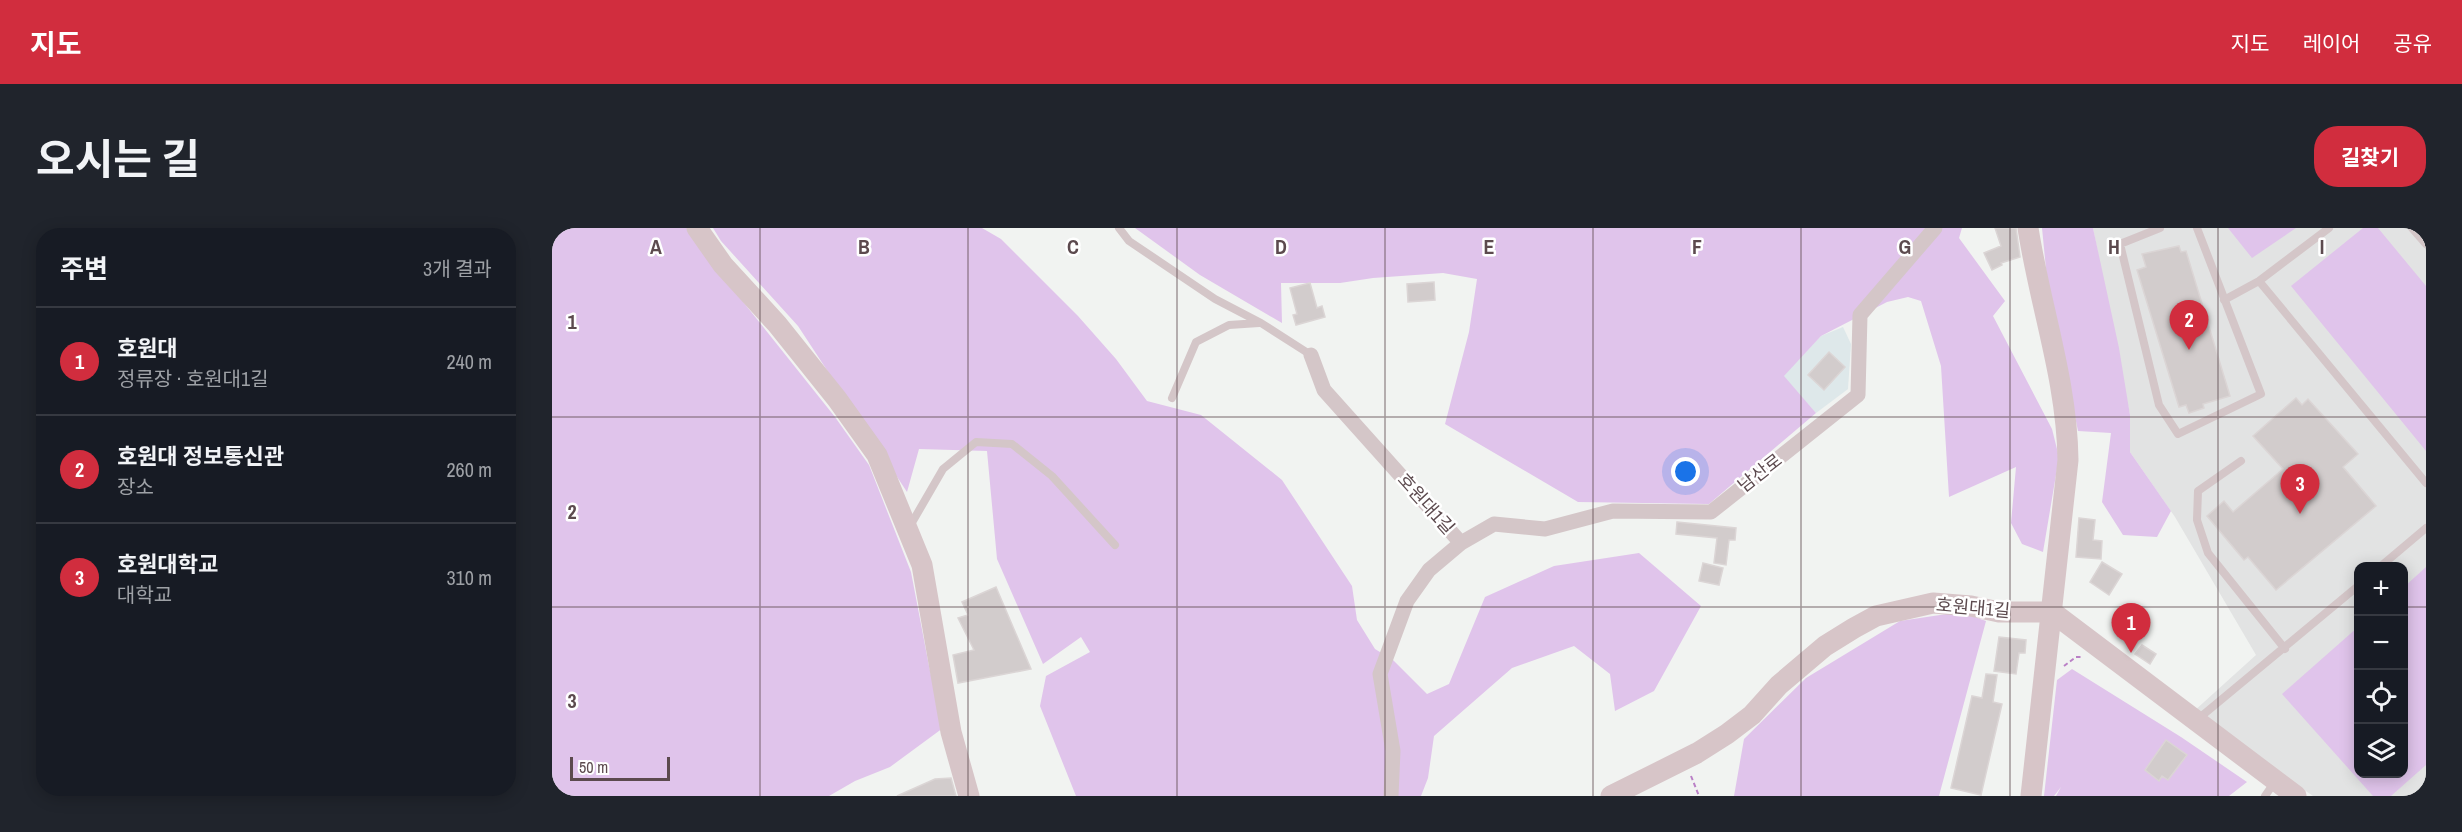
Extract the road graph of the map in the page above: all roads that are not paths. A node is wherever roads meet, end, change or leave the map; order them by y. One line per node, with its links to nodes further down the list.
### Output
1 (697, 228): 18 (street)
2 (1119, 228): 12 (lane)
3 (1935, 228): 19 (street, 남산로)
4 (2028, 228): 23 (street)
5 (2160, 228): 11 (lane)
6 (2197, 228): 11 (lane)
7 (2330, 228): 10 (lane)
8 (2412, 228): 9 (lane)
9 (2426, 244)
10 (2259, 281): 11 (lane); 16 (lane)
11 (2224, 300)
12 (1261, 323): 13 (lane); 14 (lane)
13 (1311, 356): 19 (street, 호원대1길)
14 (1172, 398)
15 (2241, 461): 24 (lane)
16 (2426, 483)
17 (2426, 528): 21 (lane)
18 (908, 530): 20 (lane); 27 (street)
19 (1461, 543): 28 (street, 호원대1길)
20 (1115, 545)
21 (2387, 562)
22 (2354, 589): 24 (lane)
23 (2052, 612): 25 (street); 29 (street, 호원대1길); 30 (street)
24 (2285, 649): 25 (lane)
25 (2196, 720): 26 (street)
26 (2270, 789): 31 (street)
27 (969, 796)
28 (1391, 796)
29 (1611, 796)
30 (2031, 796)
31 (2296, 796)

